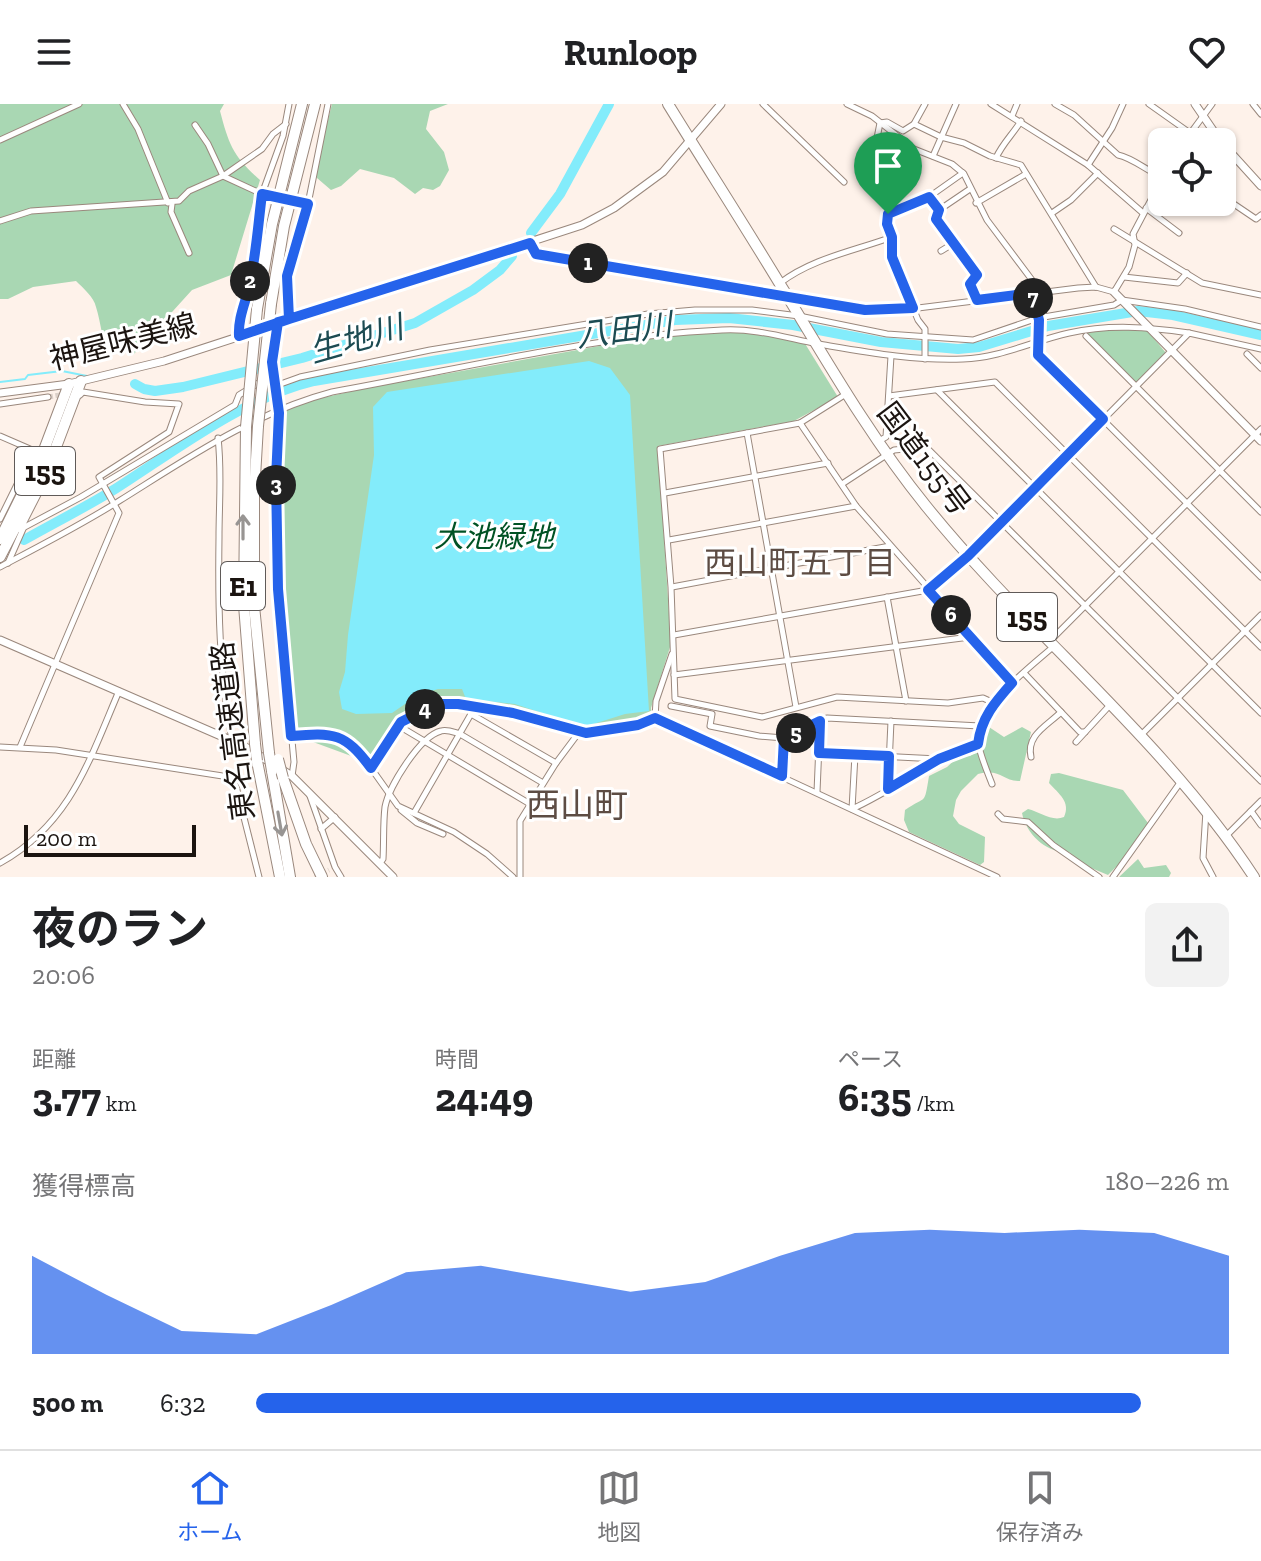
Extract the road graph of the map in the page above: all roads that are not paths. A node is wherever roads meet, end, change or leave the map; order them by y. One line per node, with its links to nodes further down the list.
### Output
1 (79, 104): 33 (street)
2 (123, 104): 50 (street)
3 (289, 104): 26 (street)
4 (302, 104): 229 (highway, 東名高速道路 / E1, one-way to 4, bridge)
5 (315, 104): 195 (highway, E1, bridge)
6 (328, 104): 52 (street)
7 (668, 104): 34 (highway, 国道155号 / 155)
8 (721, 104): 34 (main road, 神屋味美線)
9 (763, 104): 45 (street)
10 (847, 104): 25 (street)
11 (925, 104): 27 (street)
12 (956, 104): 32 (street)
13 (991, 104): 23 (street)
14 (1017, 104): 23 (street)
15 (1055, 104): 35 (street)
16 (1123, 104): 35 (street)
17 (1149, 104): 29 (street)
18 (1195, 104): 22 (main road)
19 (1212, 104): 22 (street)
20 (1253, 104): 21 (street)
21 (1261, 114)
22 (1202, 115): 30 (street); 31 (main road)
23 (1012, 116): 24 (street)
24 (1021, 121): 37 (street); 39 (street)
25 (880, 123): 27 (street); 36 (street); 58 (street)
26 (286, 124): 44 (street); 48 (street)
27 (914, 124): 32 (street)
28 (195, 125): 44 (street)
29 (1183, 128)
30 (1193, 128)
31 (1211, 128)
32 (941, 137): 36 (street); 37 (street)
33 (0, 140)
34 (691, 141): 65 (main road, 神屋味美線); 71 (highway, 国道155号 / 155)
35 (1104, 141): 39 (street); 40 (street)
36 (933, 156): 41 (street)
37 (996, 158): 43 (street)
38 (1236, 158): 46 (main road)
39 (1088, 165): 42 (street)
40 (1148, 171)
41 (963, 173): 47 (street); 49 (street)
42 (1098, 173): 56 (street); 57 (street)
43 (1026, 174): 51 (street); 57 (street)
44 (223, 176): 48 (street); 50 (street)
45 (844, 182)
46 (1261, 186)
47 (970, 189): 51 (street); 55 (street)
48 (262, 194): 52 (street, bridge); 87 (street)
49 (929, 197): 55 (street); 58 (street)
50 (170, 203): 60 (street); 68 (street)
51 (976, 203): 74 (street)
52 (308, 204): 81 (street)
53 (1148, 204): 56 (street)
54 (1236, 205): 59 (street)
55 (939, 210): 66 (street)
56 (1145, 210): 62 (street); 64 (street)
57 (1052, 213): 72 (street)
58 (888, 214): 63 (street)
59 (1261, 215)
60 (0, 221)
61 (1114, 229): 64 (street)
62 (1179, 233)
63 (892, 237): 71 (street); 79 (street)
64 (1132, 241): 69 (street); 70 (street)
65 (530, 243): 76 (street); 81 (main road, 神屋味美線)
66 (954, 243): 67 (street); 77 (street)
67 (941, 251)
68 (189, 253)
69 (1187, 273): 70 (street); 75 (street)
70 (1124, 277): 73 (street)
71 (780, 284): 76 (highway, 国道155号 / 155)
72 (1096, 287): 73 (street); 74 (street)
73 (1114, 292): 78 (main road)
74 (1032, 293): 77 (street); 82 (street)
75 (1261, 295)
76 (789, 299): 79 (street); 80 (highway, 国道155号 / 155)
77 (977, 300): 79 (street)
78 (1122, 300): 82 (street); 84 (main road); 85 (street)
79 (913, 308): 89 (street)
80 (799, 316): 89 (street); 91 (highway, 国道155号 / 155); 101 (street)
81 (289, 319): 83 (main road, 神屋味美線)
82 (1038, 319): 89 (street); 90 (street)
83 (278, 322): 87 (main road, 神屋味美線); 98 (street)
84 (1149, 327): 86 (street); 90 (street); 93 (main road)
85 (1261, 327)
86 (1189, 333): 92 (street); 93 (street)
87 (239, 336): 99 (main road, 神屋味美線)
88 (1086, 336): 102 (street)
89 (927, 338): 96 (street)
90 (1039, 340): 96 (street); 110 (street)
91 (816, 344): 95 (street); 105 (highway, 国道155号 / 155); 109 (street)
92 (1261, 349)
93 (1172, 351): 102 (street); 113 (main road)
94 (1247, 354): 97 (street)
95 (891, 356): 96 (street); 106 (street)
96 (925, 359)
97 (1261, 368)
98 (273, 374): 101 (street); 122 (street)
99 (81, 381): 100 (main road, 神屋味美線); 133 (highway, 155)
100 (69, 384): 104 (main road, 神屋味美線); 135 (highway, 155)
101 (275, 386): 109 (street)
102 (1136, 386): 110 (street); 120 (street)
103 (937, 390): 106 (street); 118 (street); 124 (street)
104 (0, 393)
105 (847, 394): 111 (street); 116 (highway, 国道155号 / 155)
106 (889, 396): 116 (street)
107 (48, 397): 108 (street)
108 (0, 404)
109 (279, 413): 115 (street); 183 (street)
110 (1103, 419): 118 (street); 127 (street)
111 (800, 423): 112 (street); 119 (street)
112 (747, 433): 121 (street); 125 (street)
113 (1259, 435): 120 (street)
114 (0, 436): 130 (street)
115 (218, 438): 126 (street); 186 (street)
116 (878, 441): 117 (highway, 国道155号 / 155)
117 (886, 454): 123 (street); 131 (street); 138 (highway, 国道155号 / 155)
118 (1068, 454): 124 (street); 134 (street)
119 (828, 463): 121 (street); 123 (street)
120 (1220, 471): 127 (street); 129 (street)
121 (755, 476): 125 (street); 132 (street)
122 (103, 483): 126 (street); 133 (street); 133 (street)
123 (842, 484): 128 (street)
124 (1035, 487): 131 (street); 142 (street)
125 (665, 493): 136 (street)
126 (114, 502): 139 (street); 159 (street)
127 (1187, 503): 134 (street); 143 (street)
128 (856, 506): 132 (street); 137 (street)
129 (1261, 512)
130 (0, 519)
131 (1001, 522): 138 (street); 147 (street)
132 (763, 523): 136 (street); 141 (street)
133 (20, 529): 139 (highway, 155)
134 (1152, 538): 142 (street); 150 (street)
135 (0, 539)
136 (669, 540): 144 (street)
137 (891, 546): 141 (street); 145 (street)
138 (968, 556): 145 (street); 154 (highway, 国道155号 / 155)
139 (4, 560): 140 (street)
140 (0, 567)
141 (772, 569): 144 (street); 149 (street)
142 (1119, 571): 147 (street); 160 (street)
143 (1261, 577)
144 (671, 587): 151 (street)
145 (928, 590): 146 (street); 152 (street)
146 (887, 597): 149 (street); 155 (street)
147 (1084, 606): 154 (street); 165 (street)
148 (1261, 615): 150 (street)
149 (780, 616): 151 (street); 158 (street)
150 (1245, 631): 156 (street); 160 (street)
151 (673, 636): 157 (street)
152 (971, 637): 155 (street); 163 (street)
153 (0, 640): 159 (main road)
154 (1052, 643): 161 (street); 168 (highway, 国道155号 / 155)
155 (896, 646): 158 (street); 166 (street)
156 (1261, 647)
157 (674, 653): 162 (street); 175 (street)
158 (788, 661): 162 (street); 171 (street)
159 (56, 663): 164 (main road); 191 (street)
160 (1212, 664): 165 (street); 173 (street)
161 (1024, 673): 163 (street); 172 (street)
162 (674, 675): 171 (street)
163 (1012, 683): 167 (street)
164 (119, 690): 186 (main road); 197 (street)
165 (1178, 698): 184 (street); 205 (street)
166 (906, 701): 167 (street); 171 (street)
167 (994, 703): 179 (street)
168 (1111, 705): 180 (street); 184 (highway, 国道155号 / 155)
169 (671, 706): 185 (street)
170 (475, 707): 174 (street); 178 (street); 181 (street)
171 (796, 707)
172 (1061, 712): 180 (street); 198 (street)
173 (1261, 713)
174 (471, 714): 182 (street); 200 (street)
175 (655, 718): 181 (street); 202 (street)
176 (820, 721): 177 (street); 185 (street); 192 (street)
177 (891, 721): 179 (street); 196 (street)
178 (399, 726): 187 (street); 201 (street)
179 (980, 726): 189 (street)
180 (1085, 732): 188 (street)
181 (586, 733): 200 (street)
182 (460, 734): 187 (street); 193 (street); 206 (street)
183 (291, 736): 201 (street); 203 (street)
184 (1141, 736): 204 (highway, 国道155号 / 155)
185 (784, 738): 202 (street)
186 (232, 741): 203 (main road)
187 (425, 741): 193 (street); 211 (street)
188 (1076, 742)
189 (978, 744): 199 (street); 207 (street)
190 (0, 747): 191 (street)
191 (20, 747): 197 (street)
192 (819, 753): 194 (street); 210 (street)
193 (448, 755): 213 (street); 218 (street)
194 (855, 755): 196 (street); 215 (street)
195 (274, 756): 203 (highway, bridge); 230 (highway, 東名高速道路, one-way to 230, bridge)
196 (889, 756): 199 (street); 209 (street)
197 (91, 757): 225 (street); 228 (street)
198 (1031, 757)
199 (939, 759): 209 (street)
200 (556, 763): 206 (street)
201 (371, 768): 211 (street)
202 (782, 776): 210 (street)
203 (288, 777): 208 (main road); 227 (highway)
204 (1182, 780): 216 (highway, 国道155号 / 155); 237 (street)
205 (1261, 781)
206 (543, 783): 213 (street)
207 (992, 784)
208 (307, 789): 220 (main road); 222 (street)
209 (888, 789): 215 (street)
210 (817, 792): 215 (street)
211 (389, 795): 214 (street); 226 (street)
212 (1261, 801): 217 (street)
213 (530, 804): 234 (street)
214 (398, 806): 218 (street); 223 (street)
215 (852, 809): 235 (street)
216 (1206, 810): 224 (highway, 国道155号 / 155); 238 (street)
217 (1251, 811): 221 (street); 224 (street)
218 (414, 813): 233 (street)
219 (998, 814): 236 (street)
220 (335, 817): 222 (street); 226 (main road)
221 (1261, 825)
222 (321, 829): 227 (street)
223 (443, 834)
224 (1227, 835): 239 (highway, 国道155号 / 155)
225 (0, 863)
226 (380, 863): 232 (main road)
227 (329, 872): 231 (street)
228 (259, 877)
229 (280, 877)
230 (290, 877)
231 (341, 877)
232 (393, 877)
233 (513, 877)
234 (520, 877)
235 (997, 877)
236 (1099, 877)
237 (1113, 877)
238 (1213, 877)
239 (1254, 877)

